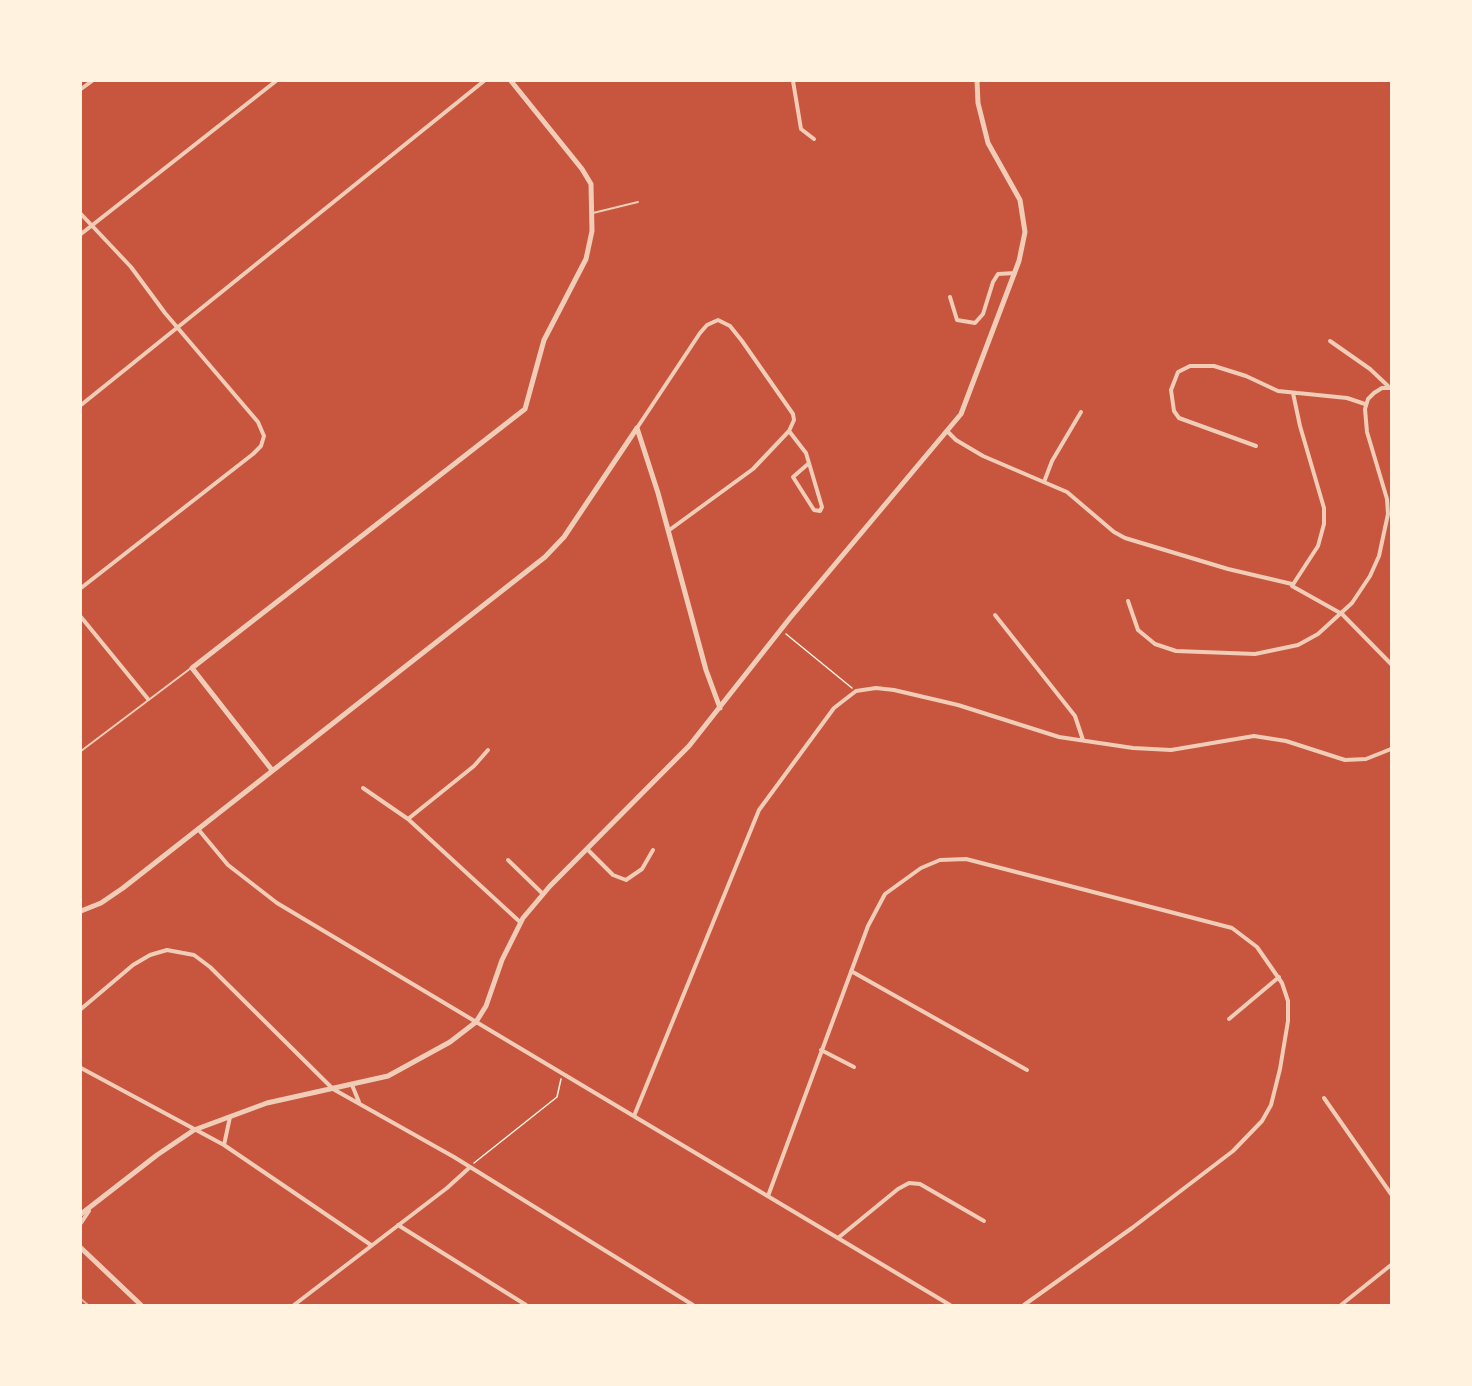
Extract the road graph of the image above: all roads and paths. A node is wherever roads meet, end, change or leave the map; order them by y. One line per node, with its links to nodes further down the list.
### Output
1 (92, 81): 7 (street)
2 (276, 81): 12 (street)
3 (484, 81): 16 (street)
4 (511, 81): 10 (street)
5 (793, 81): 8 (street)
6 (977, 81): 14 (street)
7 (81, 89)
8 (814, 139)
9 (638, 202): 10 (lane)
10 (593, 213): 38 (street)
11 (81, 214): 12 (street)
12 (92, 226): 13 (street); 16 (street)
13 (81, 234)
14 (1015, 273): 15 (street); 25 (street)
15 (950, 297)
16 (177, 327): 21 (street); 31 (street)
17 (1330, 340): 18 (street)
18 (1390, 388): 20 (street)
19 (1293, 393): 20 (street); 26 (street); 30 (street)
20 (1365, 404): 33 (street)
21 (81, 405)
22 (1080, 412): 28 (street)
23 (637, 429): 24 (street); 29 (street); 46 (street)
24 (789, 431): 27 (street); 29 (street)
25 (947, 431): 28 (street); 36 (street)
26 (1256, 446)
27 (808, 464): 27 (street)
28 (1044, 482): 30 (street)
29 (668, 531): 41 (street)
30 (1292, 584): 33 (street)
31 (81, 588)
32 (1128, 601): 33 (street)
33 (1342, 614): 37 (street)
34 (995, 615): 42 (street)
35 (81, 617): 40 (street)
36 (781, 630): 39 (path); 41 (street)
37 (1391, 664)
38 (192, 668): 40 (lane); 46 (street)
39 (856, 691): 42 (street); 71 (street)
40 (148, 699): 45 (lane)
41 (720, 708): 50 (street)
42 (1083, 740): 43 (street)
43 (1391, 749)
44 (488, 750): 48 (street)
45 (81, 751)
46 (272, 770): 49 (street)
47 (363, 788): 48 (street)
48 (408, 819): 55 (street)
49 (197, 828): 54 (street); 60 (street)
50 (587, 849): 51 (street); 53 (street)
51 (653, 850)
52 (508, 860): 53 (street)
53 (543, 894): 55 (street)
54 (81, 911)
55 (520, 922): 60 (street)
56 (851, 971): 57 (street); 61 (street); 64 (street)
57 (1279, 978): 59 (street); 93 (street)
58 (81, 1010): 67 (street)
59 (1229, 1019)
60 (476, 1022): 65 (street); 66 (street)
61 (821, 1050): 62 (street); 76 (street)
62 (854, 1067)
63 (81, 1068): 72 (street)
64 (1027, 1070)
65 (563, 1072): 71 (street); 74 (path)
66 (352, 1085): 67 (street); 69 (street)
67 (333, 1089): 69 (street); 70 (street)
68 (1324, 1098): 75 (street)
69 (359, 1103): 74 (street)
70 (231, 1114): 72 (street); 73 (street)
71 (634, 1116): 76 (street)
72 (194, 1130): 73 (street); 77 (street)
73 (224, 1145): 83 (street)
74 (469, 1168): 81 (street); 91 (street)
75 (1391, 1194)
76 (768, 1196): 82 (street)
77 (92, 1205): 78 (street); 80 (street)
78 (81, 1214)
79 (984, 1221): 82 (street)
80 (81, 1223)
81 (398, 1225): 83 (street); 90 (street)
82 (838, 1238): 92 (street)
83 (371, 1245): 89 (street)
84 (81, 1248): 87 (street)
85 (81, 1254): 87 (street)
86 (1391, 1265): 94 (street)
87 (108, 1275): 88 (street)
88 (141, 1305)
89 (294, 1305)
90 (526, 1305)
91 (693, 1305)
92 (950, 1305)
93 (1024, 1305)
94 (1341, 1305)

